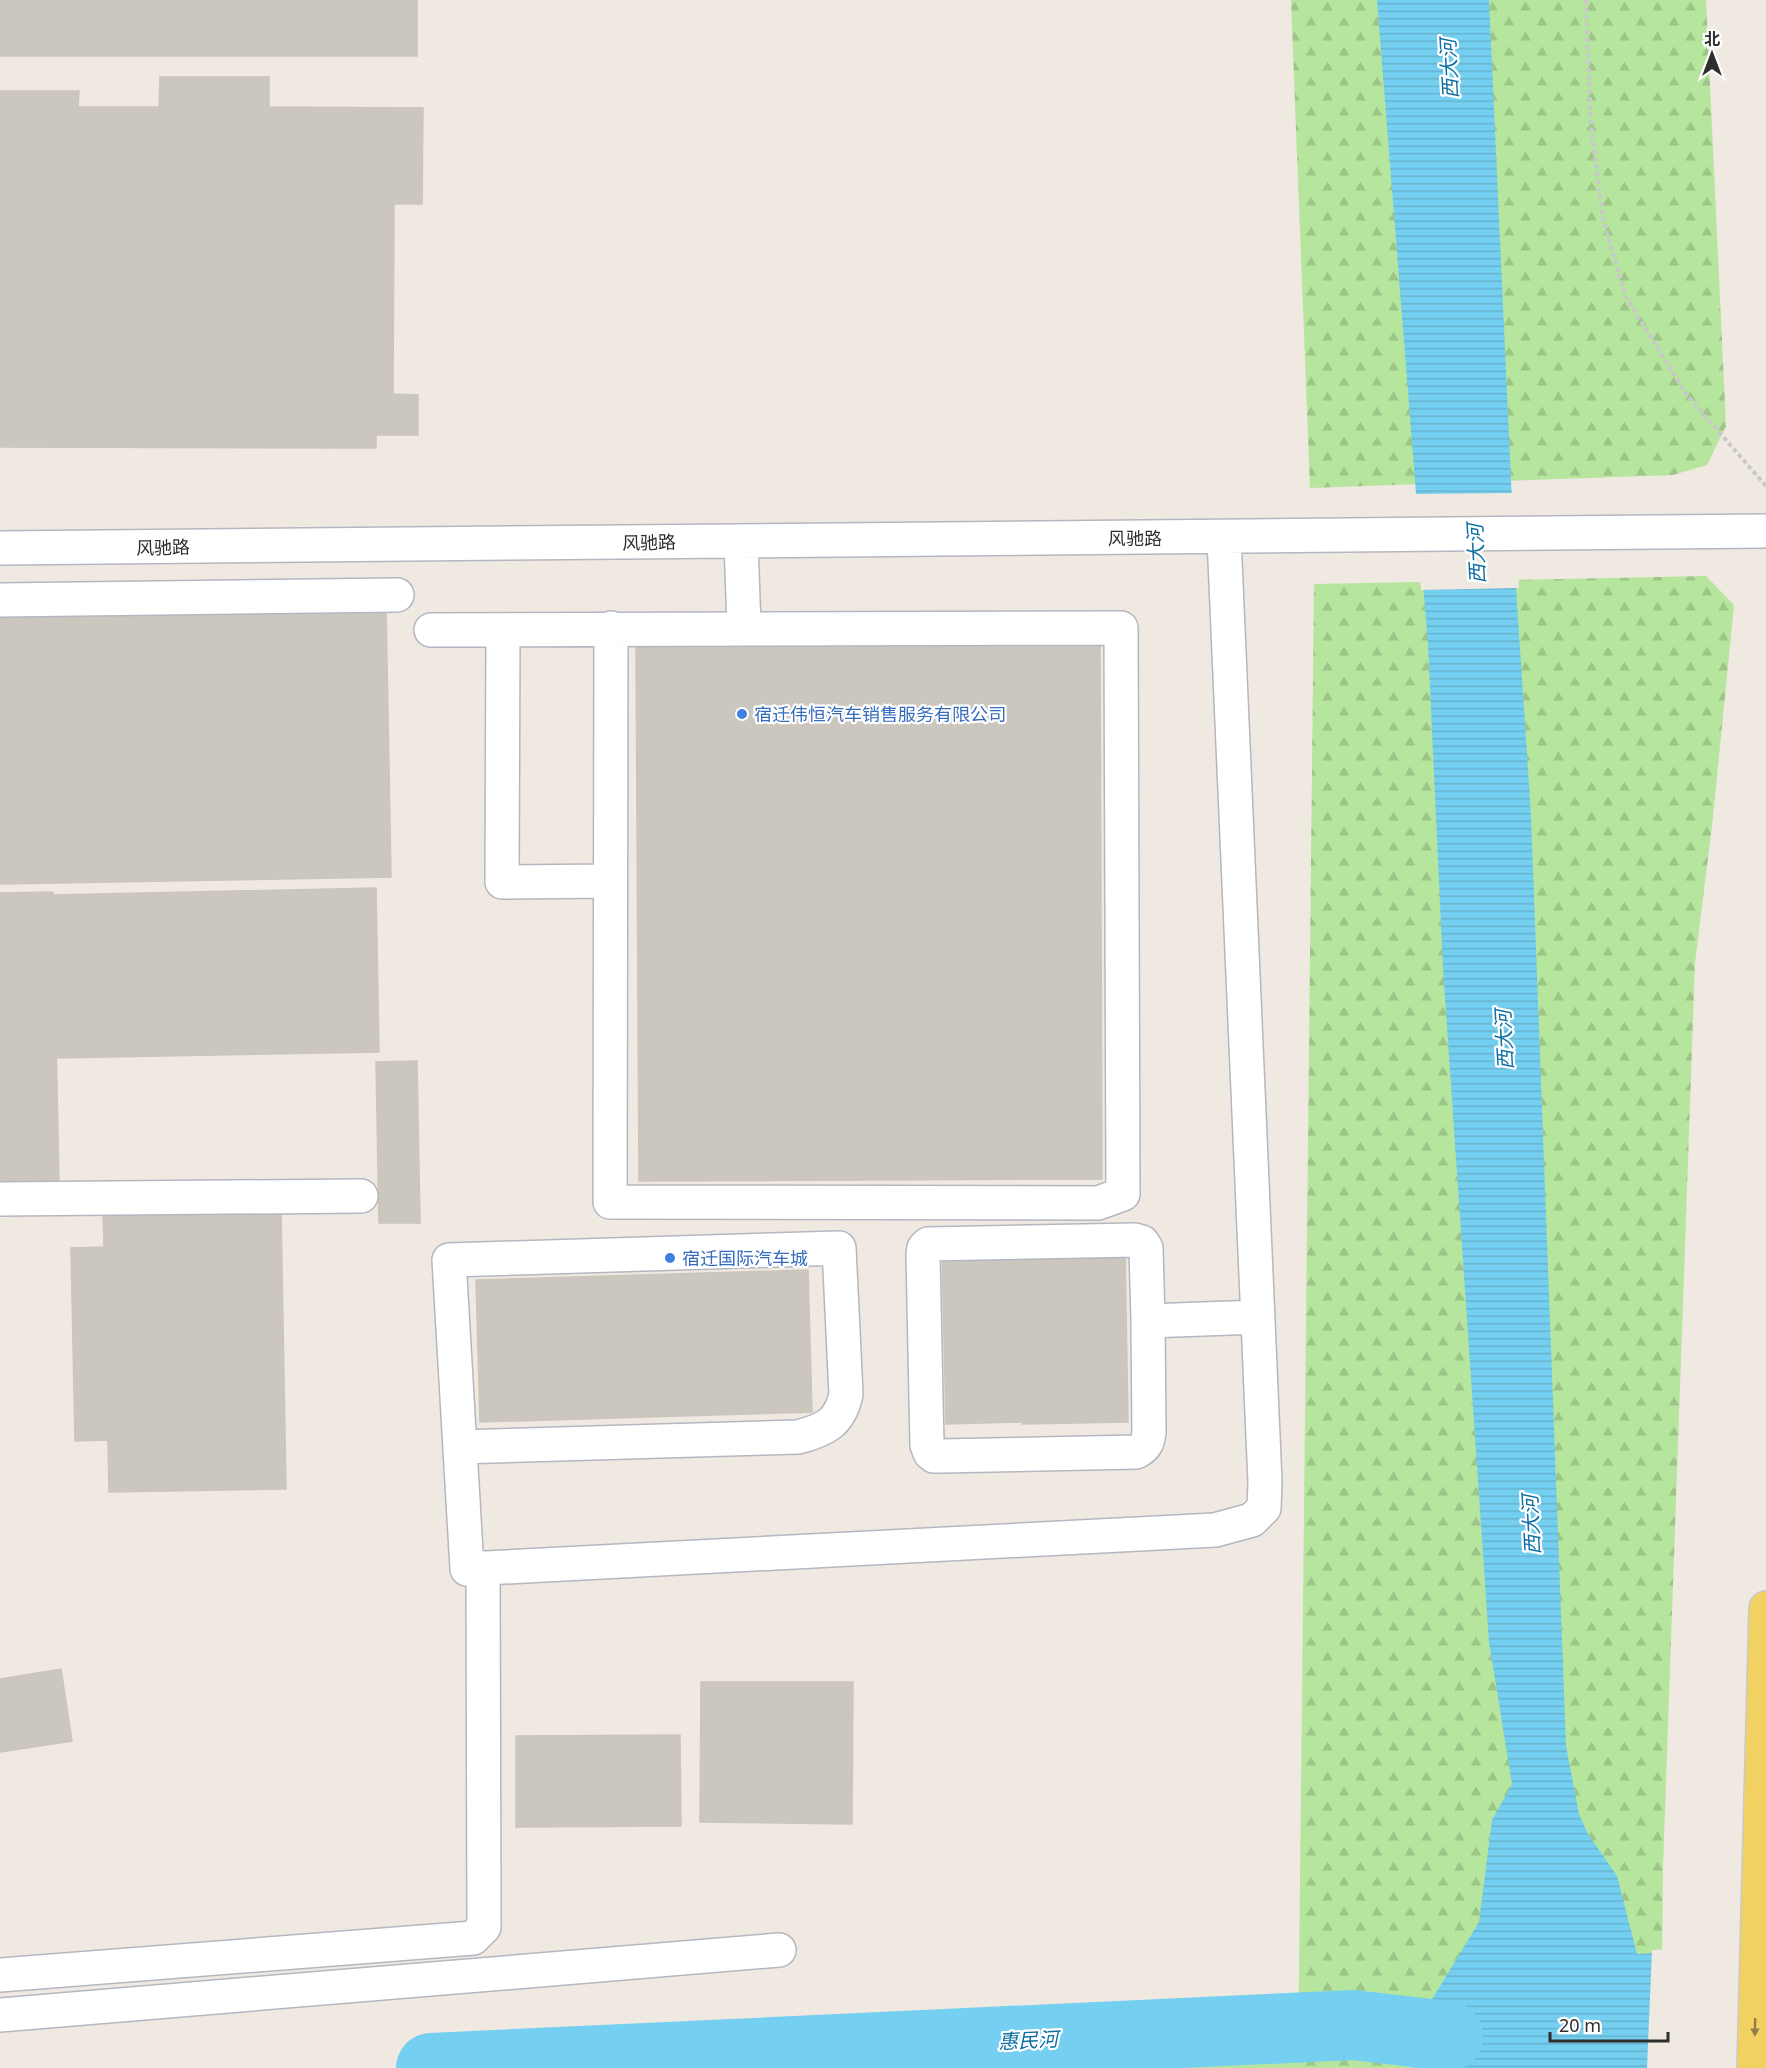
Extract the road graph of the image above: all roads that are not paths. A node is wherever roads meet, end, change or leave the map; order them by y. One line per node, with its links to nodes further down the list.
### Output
1 (1766, 531): 2 (street, 风驰路)
2 (1224, 537): 3 (street, 风驰路); 16 (street)
3 (741, 541): 5 (street, 风驰路); 10 (street)
4 (0, 548): 5 (street, 风驰路)
5 (79, 548): 7 (street)
6 (397, 595): 7 (street)
7 (80, 599): 8 (street)
8 (0, 600)
9 (611, 628): 10 (street); 12 (street); 13 (street)
10 (744, 628): 13 (street)
11 (430, 630): 12 (street)
12 (503, 630): 13 (street)
13 (610, 881)
14 (361, 1196): 15 (street)
15 (0, 1199)
16 (1258, 1317): 17 (street); 19 (street)
17 (1148, 1321): 17 (street)
18 (460, 1447): 18 (street); 19 (street)
19 (483, 1568): 22 (street)
20 (1766, 1608): 24 (main road, one-way to 24)
21 (779, 1950): 23 (street)
22 (0, 1975)
23 (0, 2015)
24 (1754, 2068)

